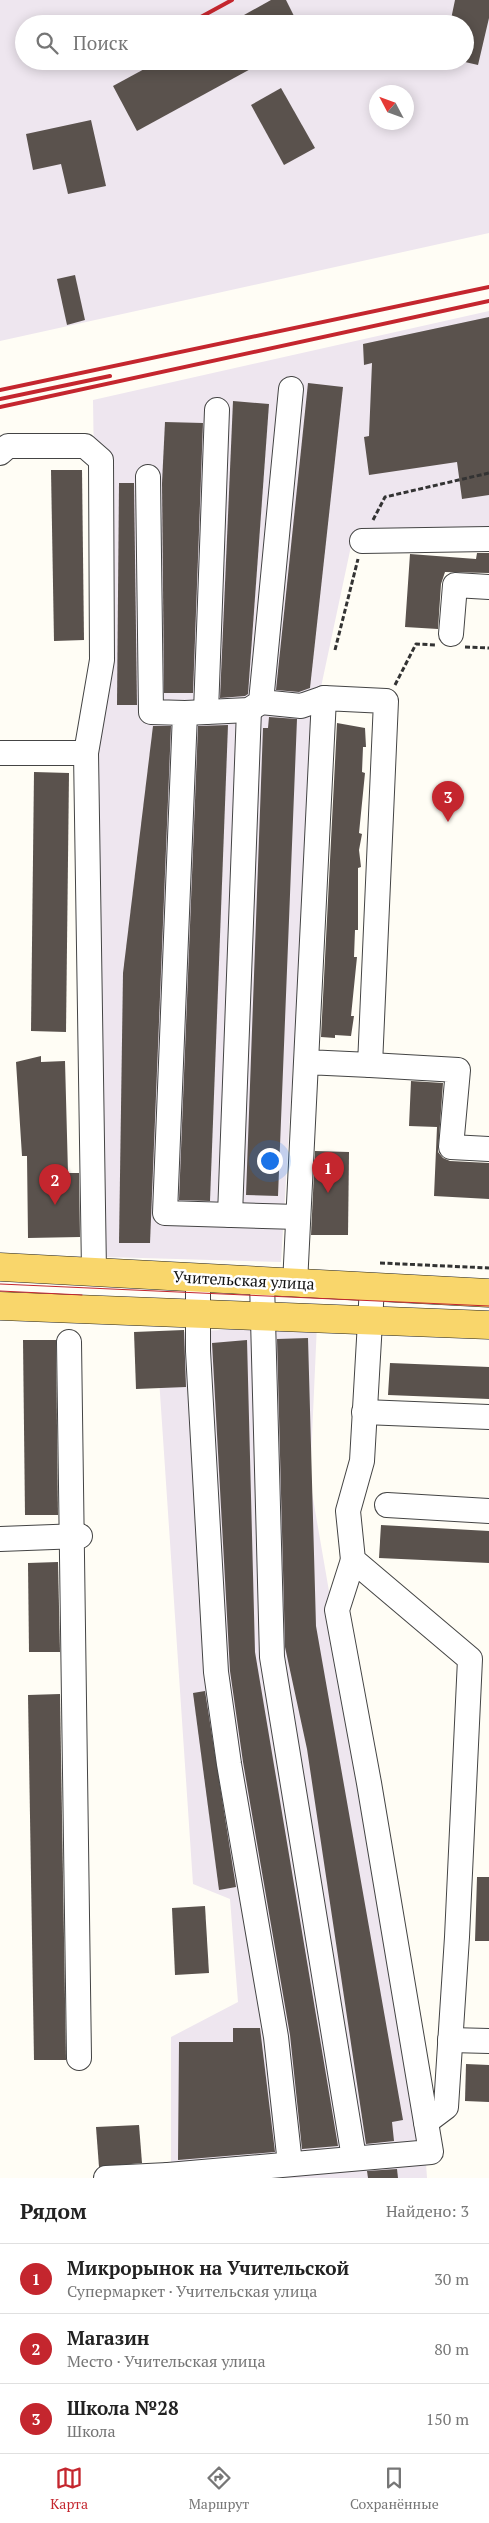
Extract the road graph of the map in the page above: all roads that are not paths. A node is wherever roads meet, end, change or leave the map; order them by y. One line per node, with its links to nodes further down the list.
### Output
1 (291, 389): 10 (street)
2 (217, 410): 11 (street)
3 (0, 453): 13 (street)
4 (148, 477): 11 (street)
5 (489, 539): 6 (street)
6 (362, 541)
7 (489, 587): 8 (street)
8 (452, 642)
9 (324, 698): 10 (street); 14 (street); 15 (street)
10 (255, 706): 11 (street); 17 (street)
11 (195, 712): 17 (street)
12 (0, 753): 13 (street)
13 (86, 753): 20 (street)
14 (306, 1062): 15 (street); 18 (street)
15 (370, 1065): 16 (street)
16 (489, 1149)
17 (230, 1215): 18 (street)
18 (298, 1217): 23 (street)
19 (0, 1267): 20 (main road, Учительская улица)
20 (94, 1271): 21 (main road, Учительская улица)
21 (198, 1278): 22 (main road, Учительская улица); 27 (street)
22 (262, 1282): 23 (main road, Учительская улица); 28 (street)
23 (295, 1284): 24 (main road, Учительская улица)
24 (372, 1287): 25 (main road, Учительская улица); 29 (street)
25 (489, 1294)
26 (0, 1306): 27 (main road, Учительская улица)
27 (198, 1314): 28 (main road, Учительская улица); 44 (street)
28 (262, 1315): 29 (main road, Учительская улица); 43 (street)
29 (370, 1319): 30 (main road, Учительская улица); 32 (street)
30 (489, 1325)
31 (69, 1342): 36 (street)
32 (364, 1412): 33 (street); 38 (street)
33 (489, 1417)
34 (387, 1506): 35 (street)
35 (489, 1511)
36 (75, 1536): 37 (street); 41 (street)
37 (0, 1539)
38 (353, 1560): 39 (street); 42 (street)
39 (450, 2040): 40 (street); 42 (street)
40 (489, 2041)
41 (78, 2058)
42 (426, 2122): 43 (street)
43 (354, 2158): 44 (street)
44 (290, 2164): 45 (street)
45 (168, 2177): 46 (street)
46 (106, 2178)

